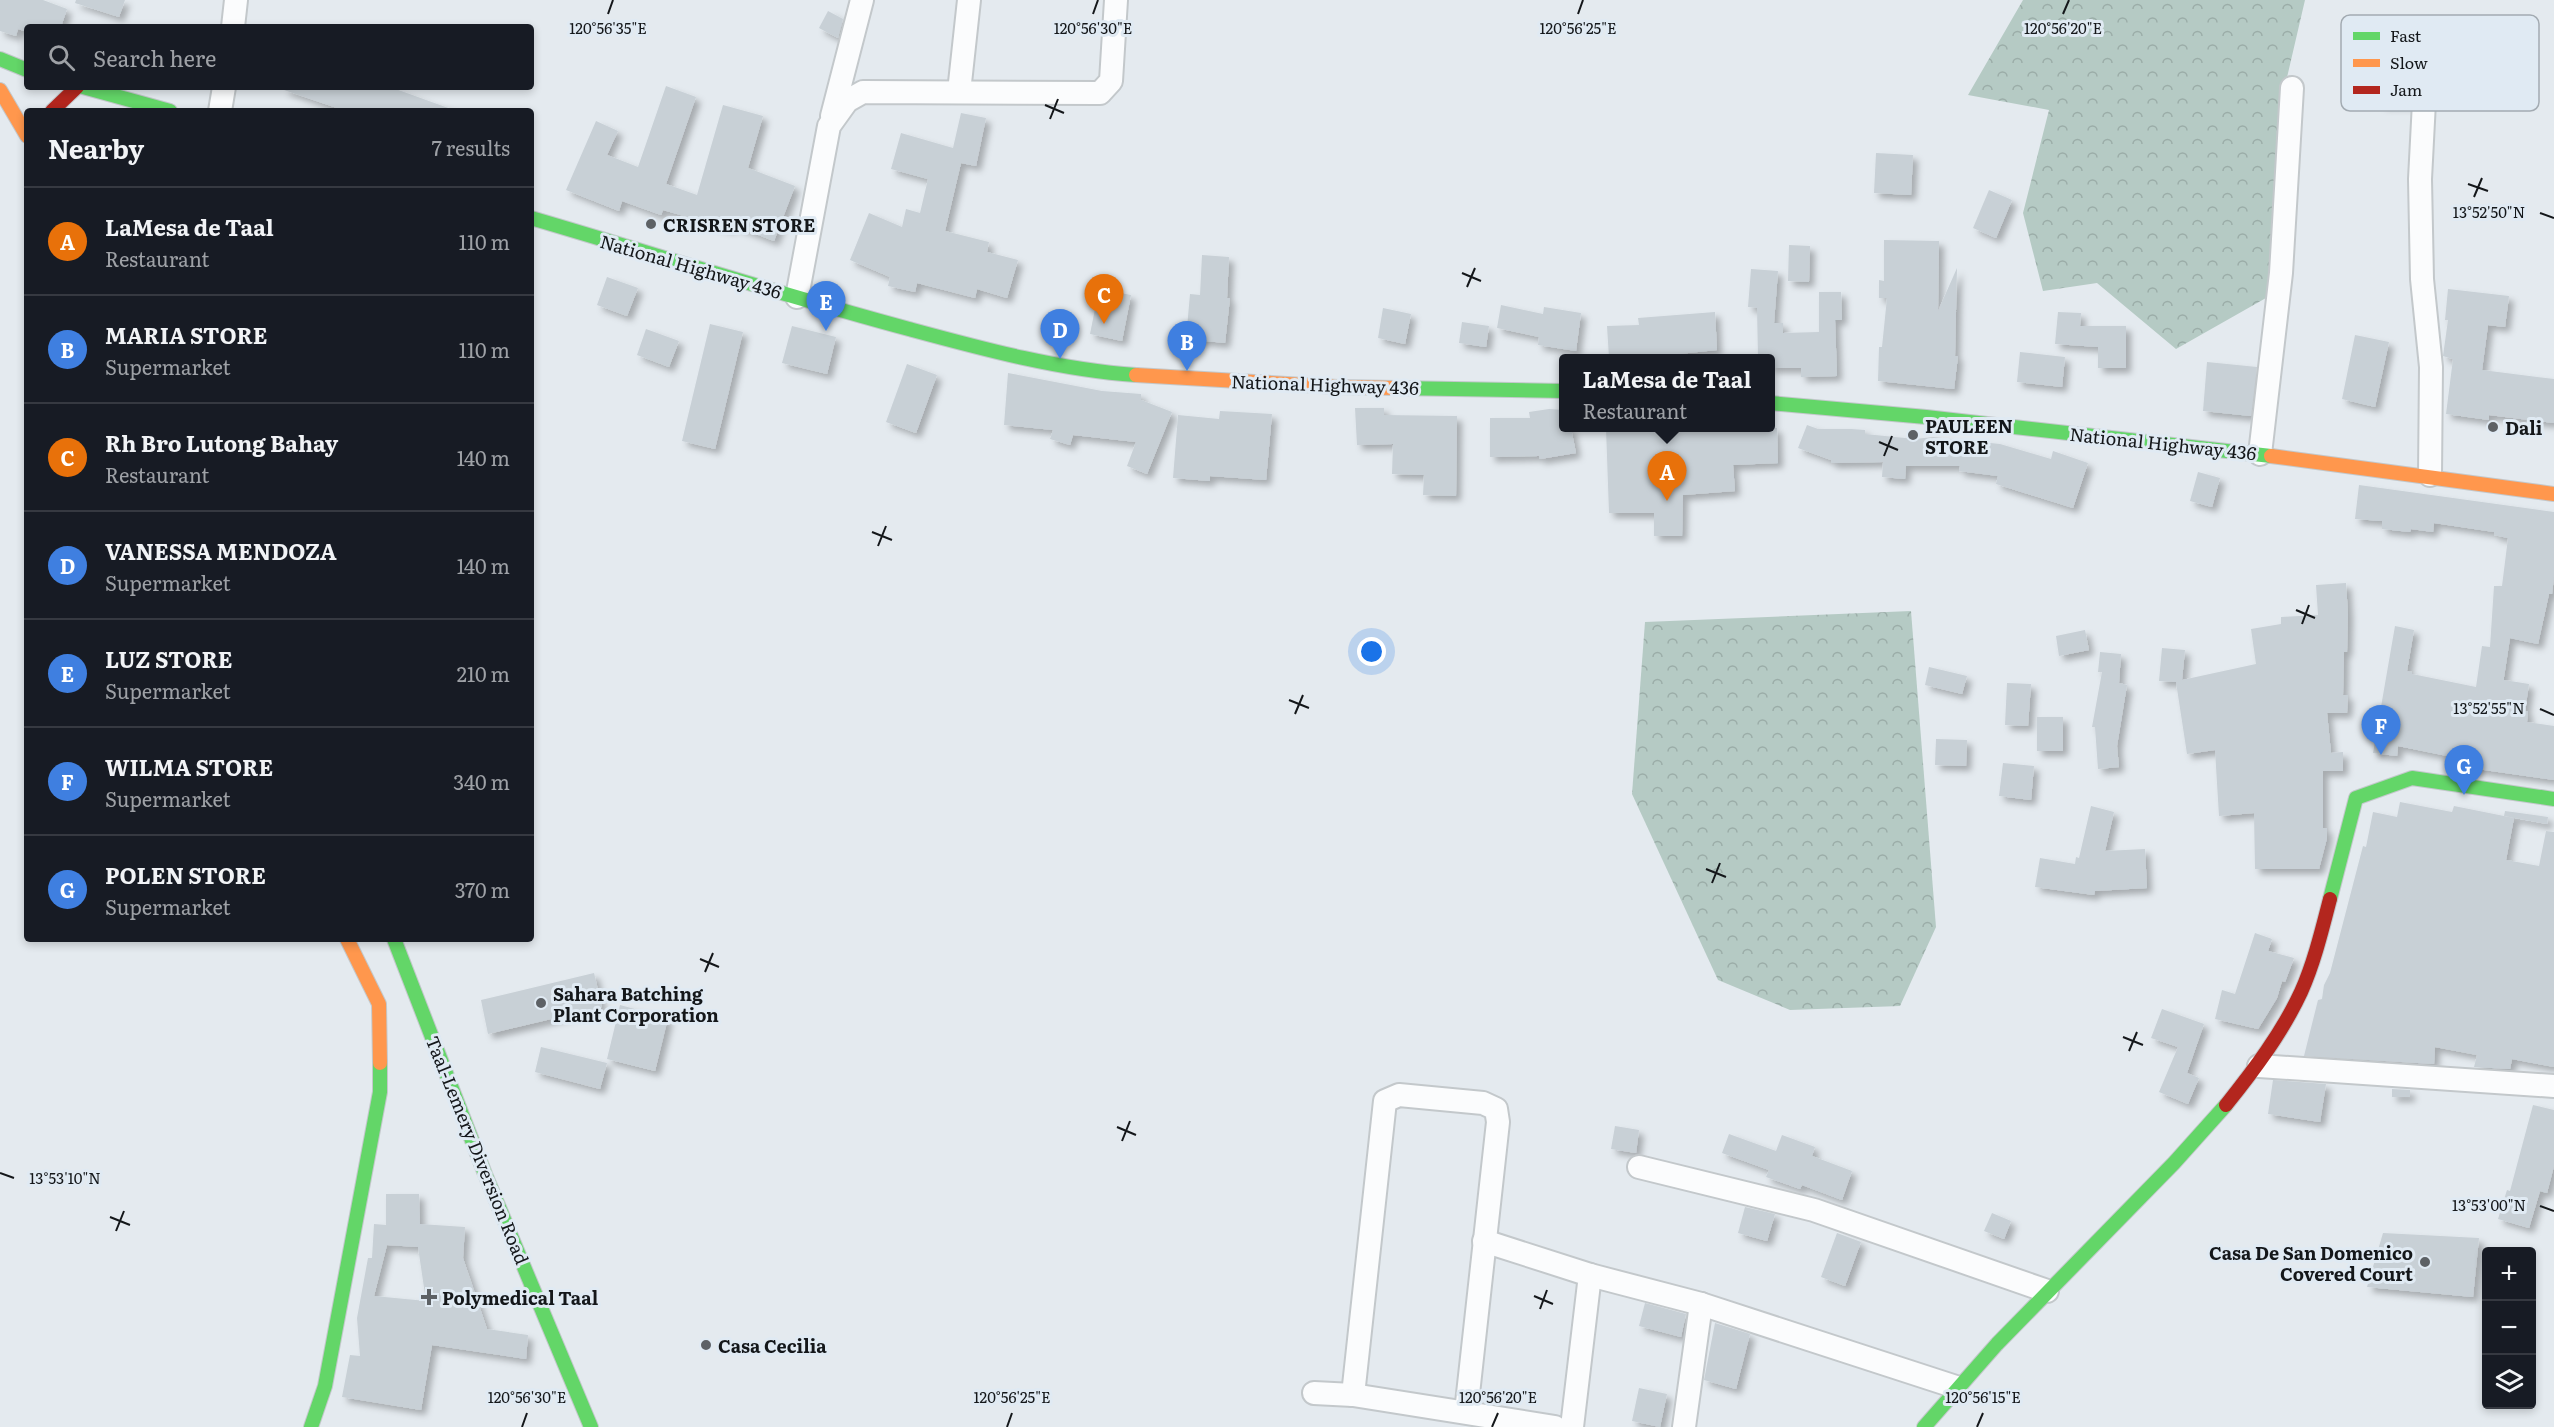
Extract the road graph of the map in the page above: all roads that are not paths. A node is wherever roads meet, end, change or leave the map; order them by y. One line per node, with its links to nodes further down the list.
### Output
1 (236, 0): 5 (street)
2 (862, 0): 18 (street)
3 (969, 0): 13 (street)
4 (1116, 0): 13 (street)
5 (232, 24)
6 (0, 59): 7 (main road)
7 (24, 69)
8 (2292, 88): 24 (street)
9 (0, 90): 19 (main road)
10 (74, 90): 14 (main road)
11 (94, 90): 15 (main road)
12 (224, 90): 16 (street)
13 (959, 92): 18 (street)
14 (55, 108)
15 (159, 108)
16 (220, 108)
17 (2424, 111): 25 (street)
18 (829, 126): 21 (street)
19 (24, 143)
20 (534, 219): 21 (main road, National Highway 436)
21 (797, 297): 22 (main road, National Highway 436)
22 (1559, 391)
23 (1775, 403): 24 (main road, National Highway 436)
24 (2260, 454): 25 (main road, National Highway 436)
25 (2430, 475): 26 (main road, National Highway 436)
26 (2554, 494)
27 (2554, 799): 30 (main road)
28 (348, 942): 41 (main road)
29 (395, 942): 42 (main road, Taal-Lemery Diversion Road)
30 (2259, 1066): 31 (street); 35 (main road)
31 (2554, 1086)
32 (1639, 1167): 35 (street)
33 (1485, 1242): 34 (street); 39 (street); 40 (street)
34 (1590, 1275): 36 (street); 44 (street)
35 (2047, 1291): 37 (main road)
36 (1701, 1304): 37 (street); 45 (street)
37 (1956, 1387): 46 (main road)
38 (1314, 1393): 39 (street)
39 (1353, 1395): 40 (street)
40 (1466, 1412): 43 (street)
41 (311, 1427)
42 (591, 1427)
43 (1555, 1427)
44 (1572, 1427)
45 (1684, 1427)
46 (1924, 1427)

